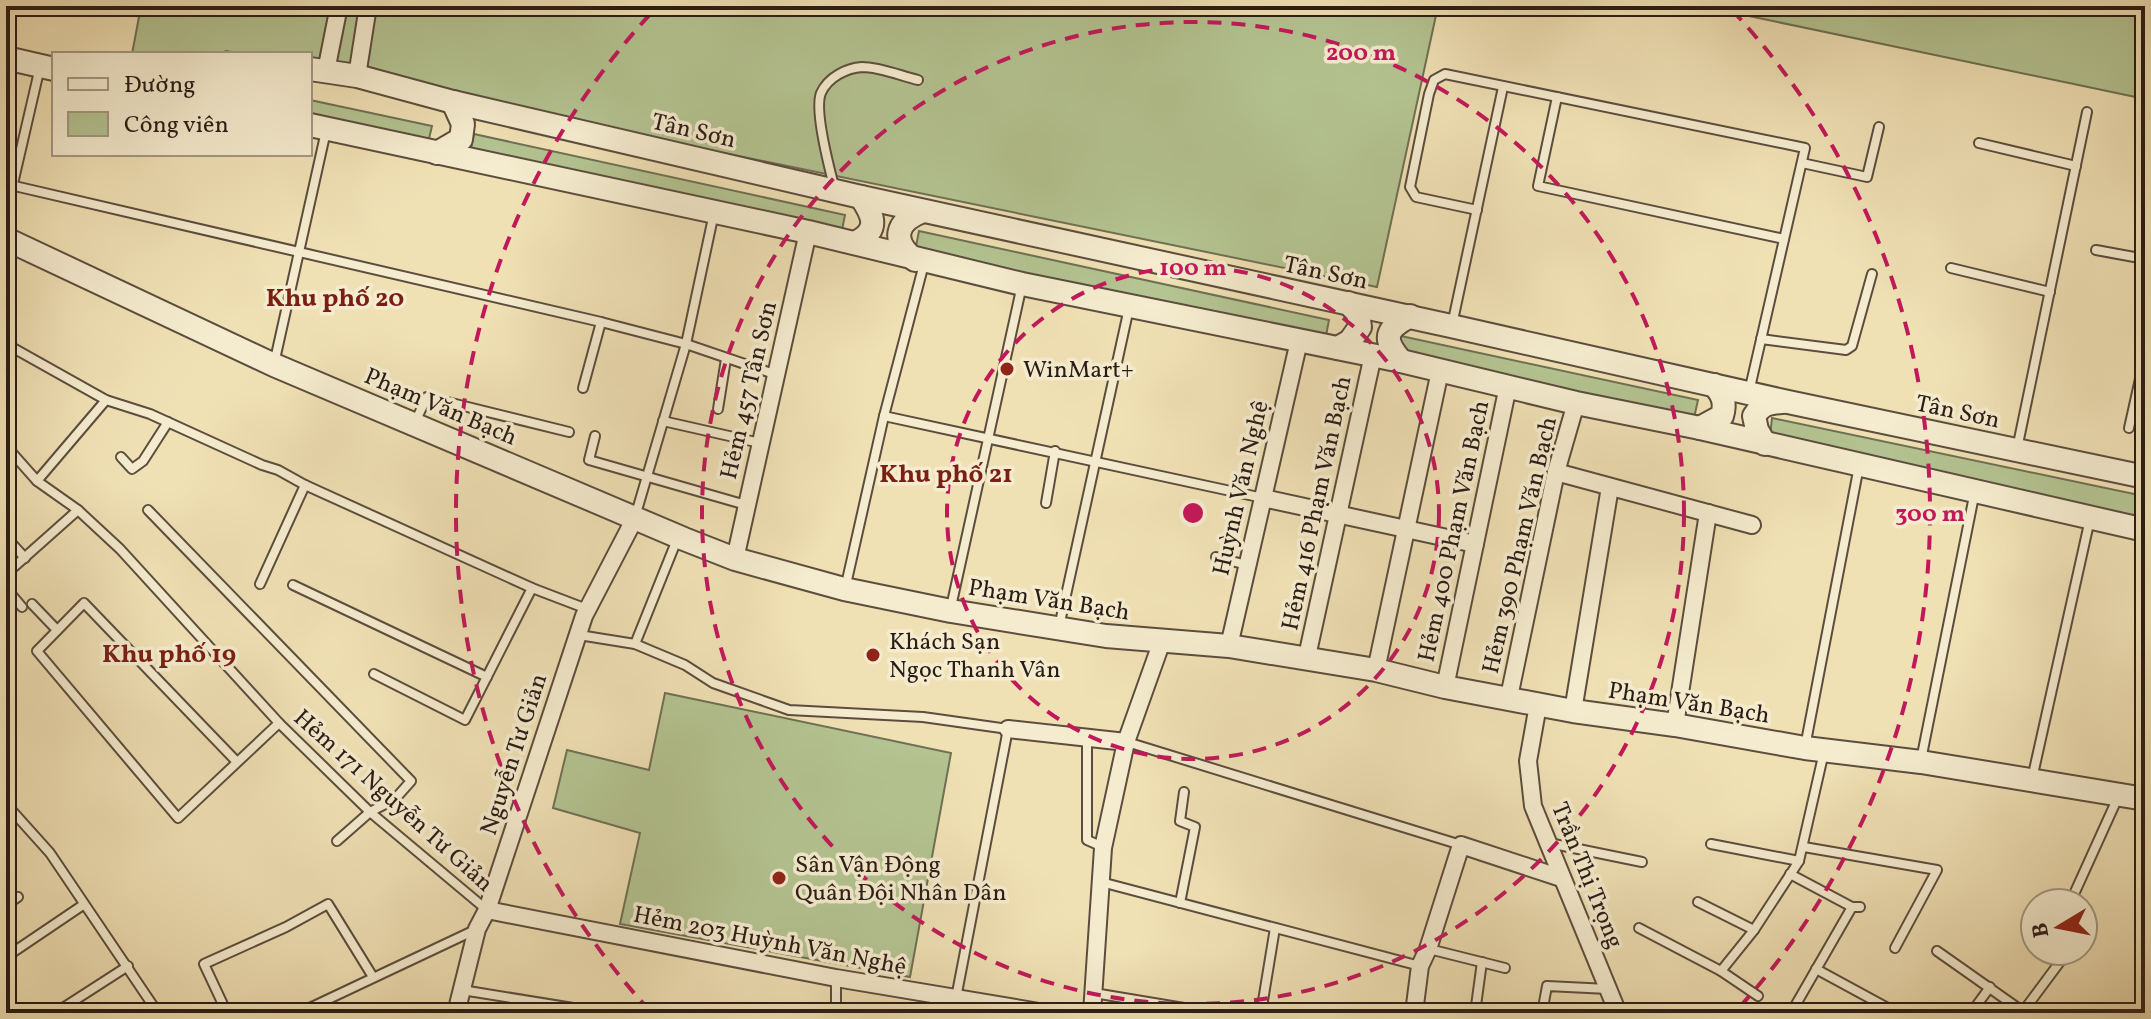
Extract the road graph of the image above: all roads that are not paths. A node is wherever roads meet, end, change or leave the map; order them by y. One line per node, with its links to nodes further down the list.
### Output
1 (339, 6): 5 (street)
2 (368, 6): 6 (street)
3 (6, 58): 4 (street)
4 (47, 67): 18 (lane)
5 (318, 70): 6 (street, Tân Sơn)
6 (357, 76): 10 (street, Tân Sơn)
7 (918, 80): 19 (lane)
8 (1503, 87): 9 (lane); 21 (lane); 21 (lane)
9 (1557, 97): 16 (lane); 27 (lane)
10 (453, 102): 15 (street); 19 (street, Tân Sơn)
11 (2087, 112): 17 (lane)
12 (318, 127): 15 (street); 30 (lane)
13 (1879, 127): 16 (lane)
14 (1979, 143): 17 (lane)
15 (437, 153): 23 (street)
16 (1802, 163): 27 (lane)
17 (2076, 166): 36 (lane)
18 (9, 184): 24 (lane); 30 (lane)
19 (835, 191): 20 (street, Tân Sơn)
20 (861, 197): 22 (street, Tân Sơn); 28 (street)
21 (1477, 210): 41 (lane)
22 (923, 211): 32 (street); 37 (street, Tân Sơn)
23 (714, 213): 25 (street); 45 (lane)
24 (6, 214)
25 (808, 232): 28 (street); 53 (street, Hẻm 457 Tân Sơn)
26 (6, 239): 51 (street, Phạm Văn Bạch)
27 (1784, 239): 42 (lane)
28 (855, 243): 32 (street)
29 (2096, 250): 31 (lane)
30 (300, 251): 40 (lane); 51 (lane)
31 (2145, 259)
32 (920, 261): 35 (street); 62 (lane)
33 (1951, 268): 36 (lane)
34 (1872, 274): 42 (lane)
35 (1022, 284): 38 (street); 70 (lane)
36 (2050, 292): 74 (lane)
37 (1348, 303): 39 (street, Tân Sơn); 46 (street)
38 (1129, 305): 43 (street); 77 (lane)
39 (1410, 316): 41 (street, Tân Sơn); 50 (street)
40 (601, 322): 45 (lane); 56 (lane)
41 (1451, 326): 54 (street, Tân Sơn)
42 (1761, 339): 57 (lane)
43 (1299, 341): 46 (street); 86 (street, Huỳnh Văn Nghệ)
44 (6, 344): 58 (lane)
45 (686, 344): 49 (lane); 63 (lane)
46 (1338, 348): 47 (street)
47 (1373, 355): 50 (street); 92 (street, Hẻm 416 Phạm Văn Bạch)
48 (2145, 356): 67 (lane)
49 (726, 359): 53 (lane); 61 (lane)
50 (1401, 361): 52 (street)
51 (274, 365): 65 (street, Phạm Văn Bạch)
52 (1440, 371): 55 (street); 96 (street)
53 (778, 375): 71 (street, Hẻm 457 Tân Sơn)
54 (1714, 385): 57 (street, Tân Sơn); 66 (street)
55 (1508, 386): 60 (street); 100 (street, Hẻm 400 Phạm Văn Bạch)
56 (583, 388)
57 (1748, 393): 59 (street, Tân Sơn)
58 (106, 400): 64 (lane); 82 (lane)
59 (1788, 402): 72 (street); 74 (street, Tân Sơn)
60 (1576, 403): 66 (street); 79 (street, Hẻm 390 Phạm Văn Bạch)
61 (718, 409)
62 (884, 416): 70 (lane); 110 (lane)
63 (663, 421): 71 (lane); 80 (lane)
64 (168, 422): 76 (lane); 83 (lane)
65 (415, 423): 68 (lane); 94 (street, Phạm Văn Bạch)
66 (1700, 428): 72 (street)
67 (2129, 428)
68 (569, 432)
69 (595, 436): 80 (lane)
70 (988, 437): 75 (lane); 114 (lane)
71 (761, 443): 88 (street, Hẻm 457 Tân Sơn)
72 (1765, 444): 78 (street)
73 (6, 446): 82 (lane, Hẻm 171 Nguyễn Tư Giản)
74 (2016, 450): 81 (street, Tân Sơn)
75 (1055, 451): 77 (lane); 87 (lane)
76 (121, 457)
77 (1095, 460): 86 (lane); 115 (lane)
78 (1859, 466): 85 (street); 134 (lane)
79 (1556, 472): 84 (street); 126 (street, Hẻm 390 Phạm Văn Bạch)
80 (649, 477): 88 (lane); 94 (lane)
81 (2145, 477)
82 (37, 481): 89 (lane, Hẻm 171 Nguyễn Tư Giản)
83 (305, 485): 106 (lane); 109 (lane)
84 (1610, 487): 91 (street); 128 (street)
85 (1975, 490): 93 (street); 136 (lane)
86 (1263, 498): 92 (street); 104 (street, Huỳnh Văn Nghệ)
87 (1046, 503)
88 (746, 505): 103 (street, Hẻm 457 Tân Sơn)
89 (78, 510): 102 (lane); 129 (lane, Hẻm 171 Nguyễn Tư Giản)
90 (148, 510): 142 (lane)
91 (1708, 513): 95 (street); 130 (street)
92 (1337, 516): 96 (street); 121 (street, Hẻm 416 Phạm Văn Bạch)
93 (2091, 517): 97 (street); 137 (lane)
94 (635, 518): 99 (street, Phạm Văn Bạch); 113 (street, Nguyễn Tư Giản)
95 (1752, 525)
96 (1405, 530): 100 (street); 122 (street)
97 (2145, 530)
98 (6, 537): 102 (lane)
99 (679, 537): 103 (street, Phạm Văn Bạch); 119 (lane)
100 (1475, 544): 125 (street, Hẻm 400 Phạm Văn Bạch)
101 (1216, 557): 104 (lane)
102 (25, 558): 105 (lane)
103 (735, 559): 110 (street, Phạm Văn Bạch)
104 (1248, 565): 120 (street, Huỳnh Văn Nghệ)
105 (6, 574)
106 (260, 584)
107 (293, 585): 124 (lane)
108 (6, 588): 112 (lane)
109 (532, 588): 113 (lane); 124 (lane)
110 (844, 589): 114 (street, Phạm Văn Bạch)
111 (32, 604): 116 (lane)
112 (22, 607)
113 (588, 609): 117 (street, Nguyễn Tư Giản)
114 (951, 611): 115 (street, Phạm Văn Bạch)
115 (1059, 628): 118 (street, Phạm Văn Bạch)
116 (57, 630): 135 (lane); 135 (lane)
117 (578, 635): 119 (lane); 160 (street, Nguyễn Tư Giản)
118 (1162, 641): 120 (street, Phạm Văn Bạch); 133 (street)
119 (635, 644): 131 (lane)
120 (1229, 646): 121 (street, Phạm Văn Bạch)
121 (1306, 661): 122 (street, Phạm Văn Bạch)
122 (1376, 670): 125 (street, Phạm Văn Bạch)
123 (374, 674): 124 (lane)
124 (487, 677)
125 (1445, 687): 126 (street, Phạm Văn Bạch)
126 (1509, 697): 127 (street, Phạm Văn Bạch)
127 (1538, 705): 128 (street, Phạm Văn Bạch); 144 (street, Trần Thị Trọng)
128 (1573, 711): 130 (street, Phạm Văn Bạch)
129 (279, 723): 135 (lane); 142 (lane, Hẻm 171 Nguyễn Tư Giản)
130 (1675, 725): 134 (street, Phạm Văn Bạch)
131 (1008, 729): 132 (street); 183 (lane)
132 (1087, 738): 133 (street); 148 (lane)
133 (1126, 742): 146 (lane); 148 (street)
134 (1814, 749): 136 (street, Phạm Văn Bạch); 147 (lane)
135 (237, 762)
136 (1921, 762): 137 (street, Phạm Văn Bạch)
137 (2031, 780): 139 (street, Phạm Văn Bạch)
138 (1184, 792): 157 (lane)
139 (2119, 795): 140 (street, Phạm Văn Bạch); 154 (lane)
140 (2145, 799)
141 (6, 804): 159 (lane)
142 (370, 812): 143 (lane); 160 (lane, Hẻm 171 Nguyễn Tư Giản)
143 (337, 841)
144 (1547, 843): 150 (lane); 152 (street, Trần Thị Trọng)
145 (1711, 844): 149 (lane)
146 (1461, 845): 152 (street); 166 (street)
147 (1804, 847): 149 (lane); 165 (lane)
148 (1103, 848): 153 (street)
149 (1799, 861): 151 (lane)
150 (1642, 862)
151 (1790, 874): 164 (lane); 174 (lane)
152 (1561, 878): 179 (street, Trần Thị Trọng)
153 (1100, 882): 157 (lane); 181 (street)
154 (2076, 887)
155 (18, 897): 158 (lane)
156 (1698, 902): 164 (lane)
157 (1180, 903): 161 (lane)
158 (6, 905)
159 (83, 905): 168 (lane); 170 (lane)
160 (487, 910): 163 (street, Nguyễn Tư Giản); 177 (street, Hẻm 203 Huỳnh Văn Nghệ)
161 (1275, 928): 171 (lane); 195 (lane)
162 (1639, 928): 175 (lane)
163 (477, 929): 176 (lane); 180 (street, Nguyễn Tư Giản)
164 (1754, 930): 175 (lane)
165 (1895, 948)
166 (1428, 949): 169 (lane); 171 (street)
167 (1937, 951): 178 (lane)
168 (6, 957)
169 (1482, 962): 173 (lane); 197 (lane)
170 (128, 966): 185 (lane); 186 (lane)
171 (1420, 966): 196 (street)
172 (2056, 967): 184 (lane)
173 (1505, 968)
174 (1816, 969): 200 (lane); 201 (lane)
175 (1721, 971): 182 (lane)
176 (373, 977): 187 (lane); 188 (lane)
177 (836, 978): 183 (street, Hẻm 203 Huỳnh Văn Nghệ); 191 (lane)
178 (1990, 987): 184 (lane); 202 (lane)
179 (1608, 989): 198 (lane); 199 (street, Trần Thị Trọng)
180 (462, 990): 189 (street, Nguyễn Tư Giản); 190 (lane)
181 (1093, 993): 193 (street); 194 (lane)
182 (1758, 996)
183 (956, 998): 192 (street, Hẻm 203 Huỳnh Văn Nghệ)
184 (2023, 1012)
185 (55, 1013)
186 (158, 1013)
187 (227, 1013)
188 (299, 1013)
189 (456, 1013)
190 (604, 1013)
191 (836, 1013)
192 (1045, 1013)
193 (1092, 1013)
194 (1214, 1013)
195 (1261, 1013)
196 (1414, 1013)
197 (1475, 1013)
198 (1542, 1013)
199 (1618, 1013)
200 (1791, 1013)
201 (1897, 1013)
202 (1971, 1013)

